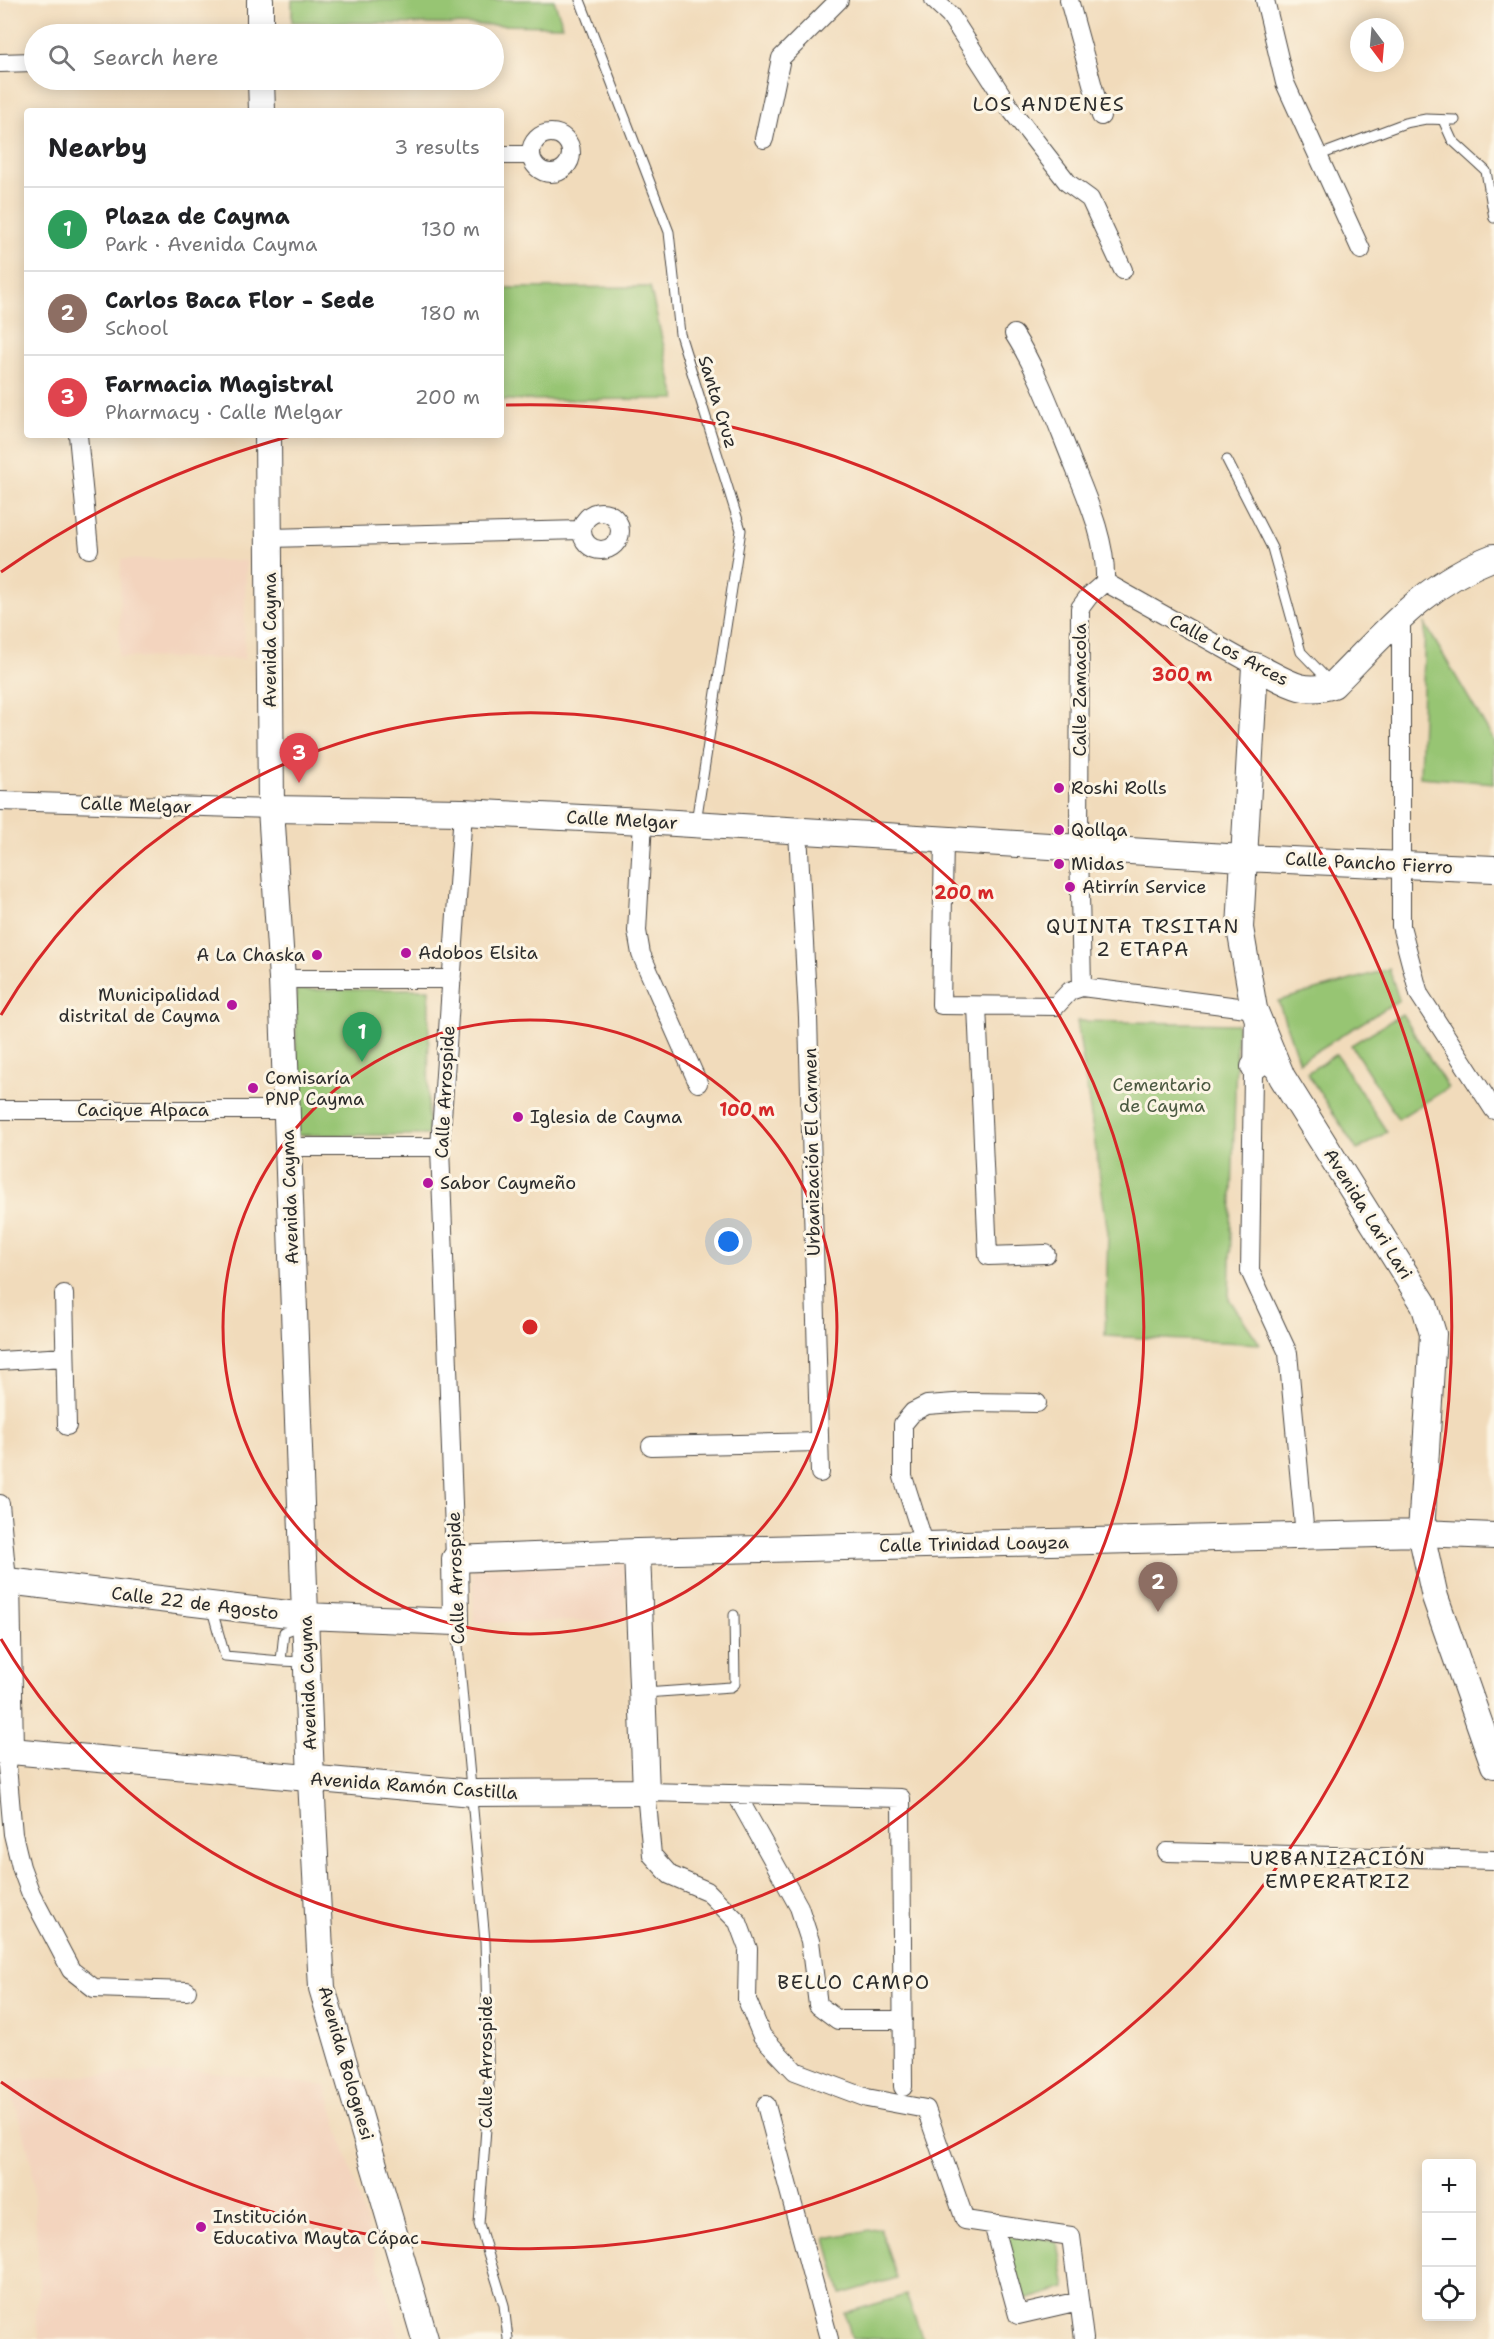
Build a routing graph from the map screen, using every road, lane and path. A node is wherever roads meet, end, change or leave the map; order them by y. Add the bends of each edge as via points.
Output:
1 (260, 0) edge
2 (580, 0) edge
3 (839, 0) edge
4 (934, 0) edge
5 (1069, 0) edge
6 (1265, 0) edge
7 (260, 24) edge
8 (24, 62) edge
9 (0, 63) edge
10 (261, 90) edge
11 (262, 108) edge
12 (1101, 116) dead end
13 (1443, 120) junction
14 (1455, 120) dead end
15 (764, 139) dead end
16 (504, 155) edge
17 (530, 155) dead end
18 (1317, 156) junction
19 (1494, 218) edge
20 (1361, 250) dead end
21 (1123, 270) dead end
22 (1014, 334) dead end
23 (78, 438) edge
24 (268, 438) edge
25 (1227, 460) dead end
26 (582, 530) dead end
27 (270, 538) junction
28 (89, 549) dead end
29 (1494, 558) edge
30 (1105, 582) junction
31 (1401, 617) junction
32 (1255, 666) junction
33 (1333, 685) junction
34 (0, 801) edge
35 (271, 809) junction
36 (464, 812) junction
37 (643, 821) junction
38 (696, 824) junction
39 (798, 832) junction
40 (944, 840) junction
41 (1079, 848) junction
42 (1243, 858) junction
43 (1402, 865) junction
44 (1494, 869) edge
45 (282, 979) junction
46 (452, 979) junction
47 (1082, 987) junction
48 (977, 1006) junction
49 (1254, 1009) junction
50 (1266, 1067) junction
51 (698, 1083) dead end
52 (0, 1110) edge
53 (287, 1110) junction
54 (1494, 1110) edge
55 (288, 1147) junction
56 (440, 1147) junction
57 (1046, 1254) dead end
58 (63, 1294) dead end
59 (65, 1358) junction
60 (0, 1361) edge
61 (1037, 1403) dead end
62 (67, 1426) dead end
63 (819, 1442) junction
64 (651, 1446) dead end
65 (820, 1473) dead end
66 (0, 1504) edge
67 (1421, 1533) junction
68 (1305, 1536) junction
69 (1494, 1536) edge
70 (925, 1545) junction
71 (637, 1552) junction
72 (455, 1559) junction
73 (3, 1581) edge
74 (214, 1613) junction
75 (734, 1615) dead end
76 (290, 1622) junction
77 (456, 1622) junction
78 (281, 1661) junction
79 (307, 1663) junction
80 (642, 1694) junction
81 (5, 1750) edge
82 (1494, 1765) edge
83 (311, 1780) junction
84 (646, 1792) junction
85 (473, 1793) junction
86 (736, 1794) junction
87 (1167, 1852) dead end
88 (1494, 1860) edge
89 (187, 1991) dead end
90 (903, 2020) junction
91 (903, 2087) dead end
92 (766, 2105) dead end
93 (993, 2224) junction
94 (1079, 2301) junction
95 (425, 2339) edge
96 (508, 2339) edge
97 (829, 2339) edge
98 (1084, 2339) edge

1 - 7 street
2 - 38 lane, Santa Cruz via 669,232 680,333 741,530
3 - 15 street via 781,58
4 - 21 street via 950,15 1012,111 1068,183 1090,199
5 - 12 street
6 - 18 street via 1285,82
8 - 9 street
10 - 11 street
13 - 14 lane
13 - 18 lane via 1406,123
13 - 19 lane via 1452,140 1486,171
16 - 17 street
18 - 20 street
22 - 30 street via 1028,355 1079,479 1101,541
23 - 28 street
24 - 27 street, Avenida Cayma
25 - 33 lane via 1272,548 1300,652
26 - 27 street
27 - 35 street, Avenida Cayma
29 - 31 street via 1459,572
30 - 32 street, Calle Los Arces
30 - 41 street, Calle Zamacola via 1080,608
31 - 33 street
31 - 43 street
32 - 33 street, Calle Los Arces via 1306,690
32 - 42 street, Avenida Lari Lari
34 - 35 street, Calle Melgar
35 - 36 street, Calle Melgar
35 - 45 street, Avenida Cayma
36 - 37 street, Calle Melgar
36 - 46 street, Calle Arrospide
37 - 38 street, Calle Melgar
37 - 51 street via 637,931 641,954
38 - 39 street, Calle Melgar
39 - 40 street, Calle Melgar
39 - 63 street, Urbanización El Carmen via 808,1017
40 - 41 street, Calle Melgar
40 - 48 street via 941,1005
41 - 42 street, Calle Melgar
41 - 47 street, Calle Zamacola
42 - 43 street, Calle Pancho Fierro
42 - 49 street, Avenida Lari Lari via 1240,928
43 - 44 street, Calle Pancho Fierro
43 - 54 street via 1401,926 1419,994
45 - 46 street
45 - 53 street, Avenida Cayma
46 - 56 street, Calle Arrospide
47 - 48 street via 1070,991 1056,1006
47 - 49 street
48 - 57 street via 988,1256
49 - 50 street, Avenida Lari Lari
50 - 67 street, Avenida Lari Lari via 1424,1304 1433,1334
50 - 68 street via 1250,1271 1288,1353
52 - 53 street, Cacique Alpaca
53 - 55 street, Avenida Cayma
55 - 56 street
55 - 76 street, Avenida Cayma
56 - 72 street, Calle Arrospide
58 - 59 street
59 - 60 street
59 - 62 street
61 - 70 street via 927,1405 913,1412 903,1424 903,1477
63 - 64 street
63 - 65 street, Urbanización El Carmen
66 - 73 street
67 - 68 street, Calle Trinidad Loayza
67 - 69 street, Calle Trinidad Loayza
67 - 82 street, Avenida Lari Lari via 1435,1597
68 - 70 street, Calle Trinidad Loayza
70 - 71 street, Calle Trinidad Loayza
71 - 72 street, Calle Trinidad Loayza
71 - 80 street
72 - 77 street, Calle Arrospide
73 - 74 street, Calle 22 de Agosto
73 - 81 street
74 - 76 street, Calle 22 de Agosto
74 - 78 lane via 225,1656
75 - 80 lane via 735,1684
76 - 77 street, Calle 22 de Agosto
76 - 78 lane
76 - 79 street, Avenida Cayma
77 - 85 lane, Calle Arrospide
78 - 79 lane
79 - 83 street, Avenida Cayma
80 - 84 street
81 - 83 street, Avenida Ramón Castilla
81 - 89 street via 13,1834 21,1867 71,1970 94,1988
83 - 85 street, Avenida Ramón Castilla
83 - 95 street, Avenida Bolognesi via 322,1988
84 - 85 street, Avenida Ramón Castilla
84 - 86 street, Avenida Ramón Castilla
84 - 93 street via 652,1856 670,1875 707,1891 738,1922 748,1949 747,2000 762,2036 795,2071 867,2098 927,2109 965,2220
85 - 96 lane, Calle Arrospide via 485,1941 489,2087 479,2224 504,2305
86 - 90 street via 799,1907 810,1941 818,2005 838,2020
86 - 90 street, Avenida Ramón Castilla via 901,1798
87 - 88 street
90 - 91 street
92 - 97 street
93 - 94 street via 1071,2236
93 - 94 street via 1018,2315
94 - 98 street

